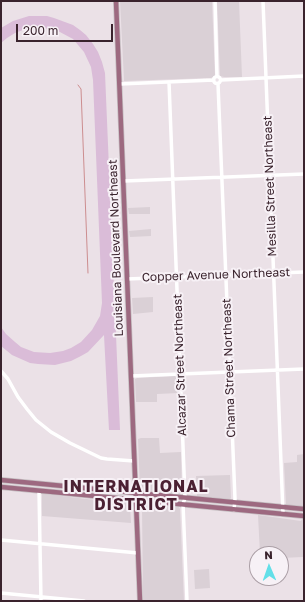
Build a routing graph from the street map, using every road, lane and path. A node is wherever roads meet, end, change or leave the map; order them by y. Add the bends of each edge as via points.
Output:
1 (116, 1) edge
2 (215, 1) edge
3 (264, 1) edge
4 (217, 76) junction
5 (304, 76) edge
6 (266, 78) junction
7 (214, 80) junction
8 (221, 80) junction
9 (169, 82) junction
10 (120, 84) junction
11 (218, 84) junction
12 (304, 174) edge
13 (270, 175) junction
14 (221, 177) junction
15 (173, 179) junction
16 (124, 181) junction
17 (304, 272) edge
18 (274, 273) junction
19 (226, 274) junction
20 (176, 276) junction
21 (128, 279) junction
22 (304, 369) edge
23 (277, 370) junction
24 (1, 371) edge
25 (230, 372) junction
26 (180, 374) junction
27 (131, 376) junction
28 (134, 461) junction
29 (1, 480) edge
30 (1, 487) edge
31 (39, 491) junction
32 (136, 493) junction
33 (186, 498) junction
34 (136, 500) junction
35 (235, 502) junction
36 (183, 504) junction
37 (282, 507) junction
38 (304, 509) edge
39 (234, 510) junction
40 (283, 514) junction
41 (304, 516) edge
42 (1, 540) edge
43 (40, 544) junction
44 (138, 553) junction
45 (1, 593) edge
46 (41, 599) edge
47 (84, 601) edge
48 (140, 601) edge
49 (187, 601) edge

1 - 10 main road, Louisiana Boulevard Northeast
2 - 4 street
3 - 6 street, Mesilla Street Northeast
4 - 7 street
4 - 8 street
5 - 6 street
6 - 8 street
6 - 13 street, Mesilla Street Northeast
7 - 9 street
7 - 11 street
8 - 11 street
9 - 10 street
9 - 15 street, Alcazar Street Northeast
10 - 16 main road, Louisiana Boulevard Northeast
11 - 14 street, Chama Street Northeast
12 - 13 street
13 - 14 street
13 - 18 street, Mesilla Street Northeast
14 - 15 street
14 - 19 street, Chama Street Northeast
15 - 16 street
15 - 20 street, Alcazar Street Northeast
16 - 21 main road, Louisiana Boulevard Northeast
17 - 18 street, Copper Avenue Northeast
18 - 19 street, Copper Avenue Northeast
18 - 23 street, Mesilla Street Northeast
19 - 20 street, Copper Avenue Northeast
19 - 25 street, Chama Street Northeast
20 - 21 street, Copper Avenue Northeast
20 - 26 street, Alcazar Street Northeast
21 - 27 main road, Louisiana Boulevard Northeast
22 - 23 street
23 - 25 street
23 - 37 street, Mesilla Street Northeast
24 - 28 street via 36,420 51,432 101,458
25 - 26 street
25 - 35 street, Chama Street Northeast
26 - 27 street
26 - 33 street, Alcazar Street Northeast
27 - 28 main road, Louisiana Boulevard Northeast
28 - 32 main road, Louisiana Boulevard Northeast
29 - 32 main road
30 - 31 main road
31 - 34 main road
31 - 43 street
32 - 33 main road
32 - 34 main road, Louisiana Boulevard Northeast
33 - 35 main road
33 - 36 street, Alcazar Street Northeast
34 - 36 main road
34 - 44 main road, Louisiana Boulevard Northeast
35 - 37 main road
35 - 39 street, Chama Street Northeast
36 - 39 main road
36 - 49 street
37 - 38 main road
37 - 40 street, Mesilla Street Northeast
39 - 40 main road
40 - 41 main road
42 - 43 street
43 - 44 street
43 - 46 street
44 - 48 main road, Louisiana Boulevard Northeast
45 - 46 street
46 - 47 street

